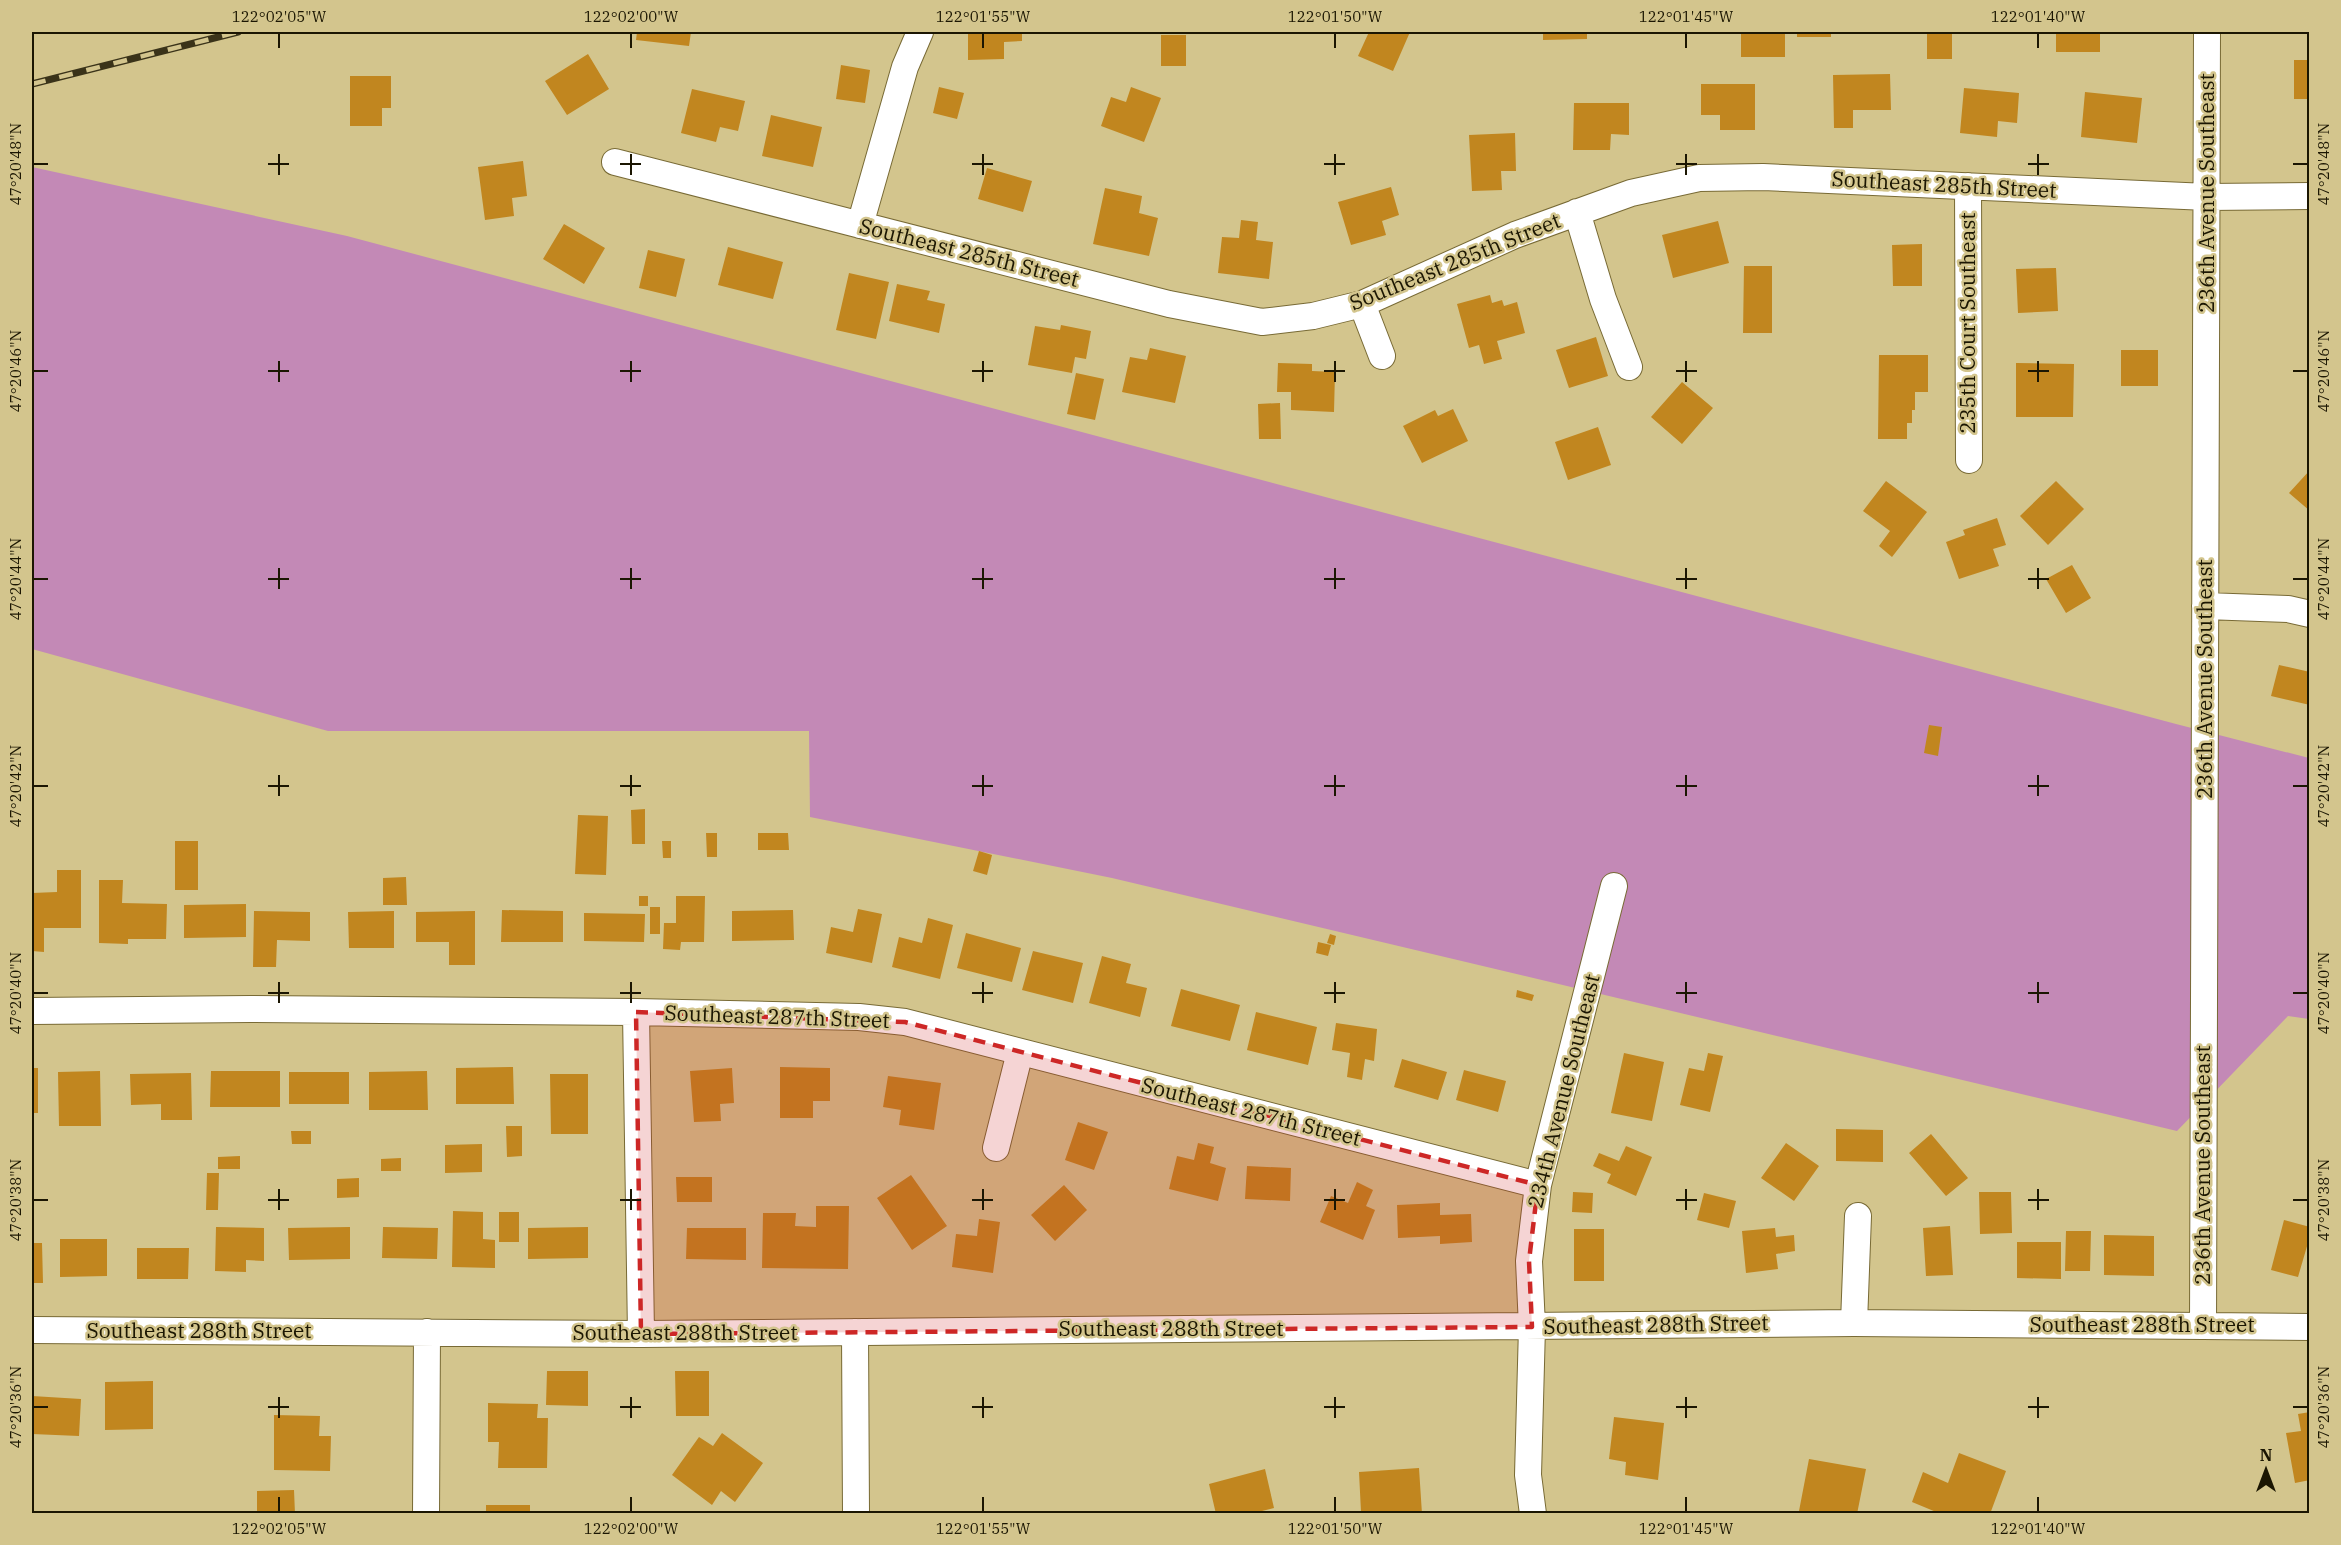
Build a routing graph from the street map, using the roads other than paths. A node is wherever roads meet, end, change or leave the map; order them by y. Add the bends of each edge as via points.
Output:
1 (920, 32) edge
2 (2207, 32) edge
3 (615, 162) dead end
4 (1968, 186) junction
5 (2310, 196) edge
6 (2207, 197) junction
7 (1577, 212) junction
8 (860, 225) junction
9 (1362, 304) junction
10 (1382, 356) dead end
11 (1629, 367) dead end
12 (1969, 459) dead end
13 (2205, 606) junction
14 (2310, 614) edge
15 (1614, 886) dead end
16 (32, 1011) edge
17 (636, 1012) junction
18 (1020, 1052) junction
19 (996, 1148) dead end
20 (1538, 1185) junction
21 (1858, 1216) dead end
22 (1854, 1323) junction
23 (2203, 1326) junction
24 (1532, 1327) junction
25 (2310, 1327) edge
26 (32, 1330) edge
27 (428, 1332) junction
28 (855, 1332) junction
29 (641, 1334) junction
30 (426, 1514) edge
31 (856, 1514) edge
32 (1533, 1514) edge

1 - 8 street via 905,67
2 - 6 street, 236th Avenue Southeast
3 - 8 street, Southeast 285th Street
4 - 6 street, Southeast 285th Street
4 - 7 street, Southeast 285th Street via 1699,178 1631,193
4 - 12 street, 235th Court Southeast
5 - 6 street, Southeast 285th Street
6 - 13 street, 236th Avenue Southeast
7 - 9 street, Southeast 285th Street via 1515,235
7 - 11 street via 1603,299
8 - 9 street, Southeast 285th Street via 1169,304 1262,322 1313,316
9 - 10 street
13 - 14 street via 2288,609
13 - 23 street, 236th Avenue Southeast
15 - 20 street, 234th Avenue Southeast
16 - 17 street, Southeast 287th Street
17 - 18 street, Southeast 287th Street via 859,1017 905,1022
17 - 29 street
18 - 19 street
18 - 20 street, Southeast 287th Street
20 - 24 street, 234th Avenue Southeast via 1529,1261
21 - 22 street
22 - 23 street, Southeast 288th Street
22 - 24 street, Southeast 288th Street
23 - 25 street, Southeast 288th Street
24 - 28 street, Southeast 288th Street
24 - 32 street, 234th Avenue Southeast via 1528,1475
26 - 27 street, Southeast 288th Street
27 - 29 street, Southeast 288th Street
27 - 30 street
28 - 29 street, Southeast 288th Street
28 - 31 street

